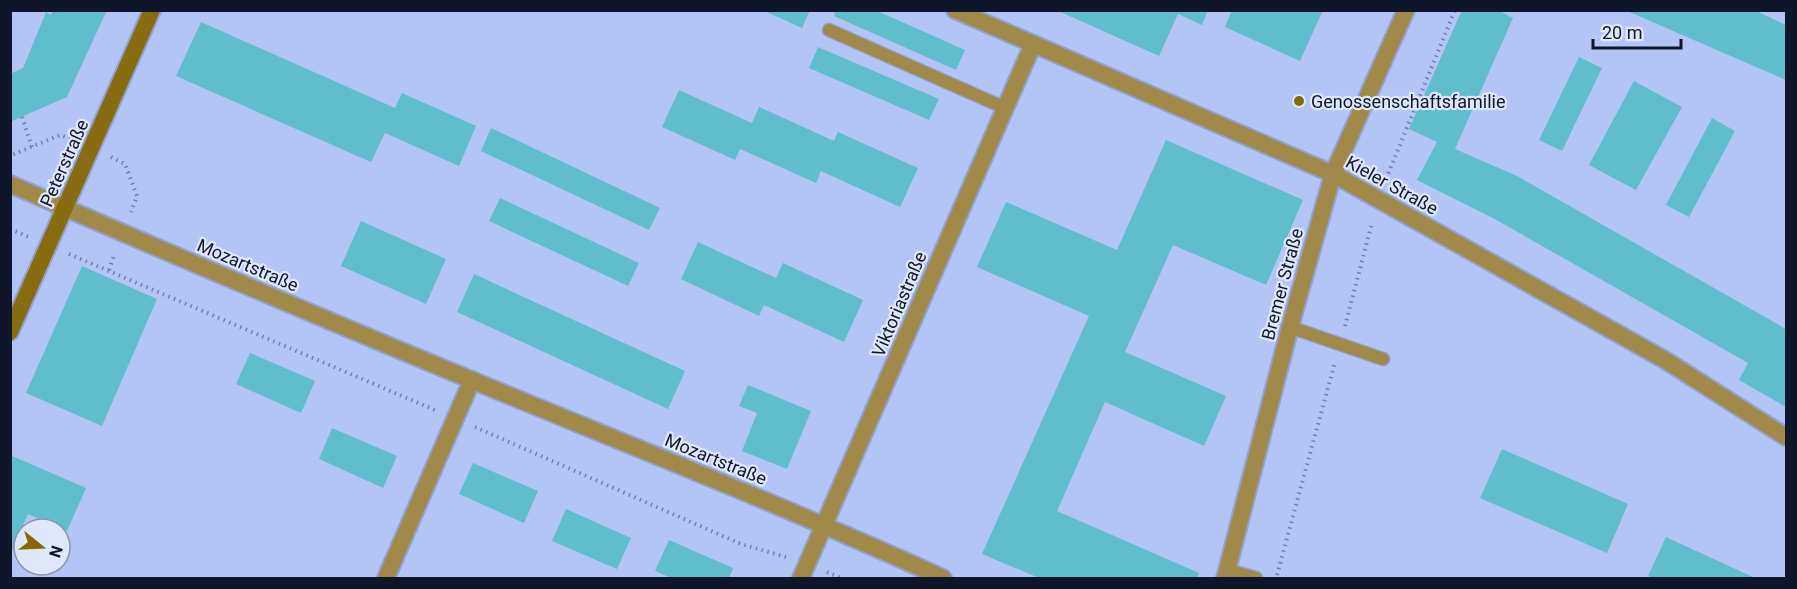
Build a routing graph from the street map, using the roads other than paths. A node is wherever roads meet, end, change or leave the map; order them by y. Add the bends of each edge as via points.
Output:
1 (152, 10) edge
2 (956, 10) edge
3 (1406, 10) edge
4 (829, 30) dead end
5 (1033, 44) junction
6 (1005, 108) junction
7 (1333, 174) junction
8 (10, 184) edge
9 (66, 208) junction
10 (1290, 327) junction
11 (10, 332) edge
12 (1383, 359) dead end
13 (472, 380) junction
14 (1786, 438) edge
15 (825, 525) junction
16 (804, 571) edge
17 (1226, 574) edge
18 (386, 579) edge
19 (943, 579) edge
20 (1256, 579) edge

1 - 9 main road, Peterstraße
2 - 5 street, Kieler Straße
3 - 7 street, Bremer Straße
4 - 6 lane
5 - 6 street, Viktoriastraße
5 - 7 street, Kieler Straße
6 - 15 street, Viktoriastraße
7 - 10 street, Bremer Straße
7 - 14 street, Kieler Straße via 1665,360
8 - 9 street, Mozartstraße
9 - 11 main road, Peterstraße
9 - 13 street, Mozartstraße
10 - 12 lane
10 - 17 street, Bremer Straße
13 - 15 street, Mozartstraße
13 - 18 street
15 - 16 street, Viktoriastraße
15 - 19 street, Mozartstraße
17 - 20 lane

